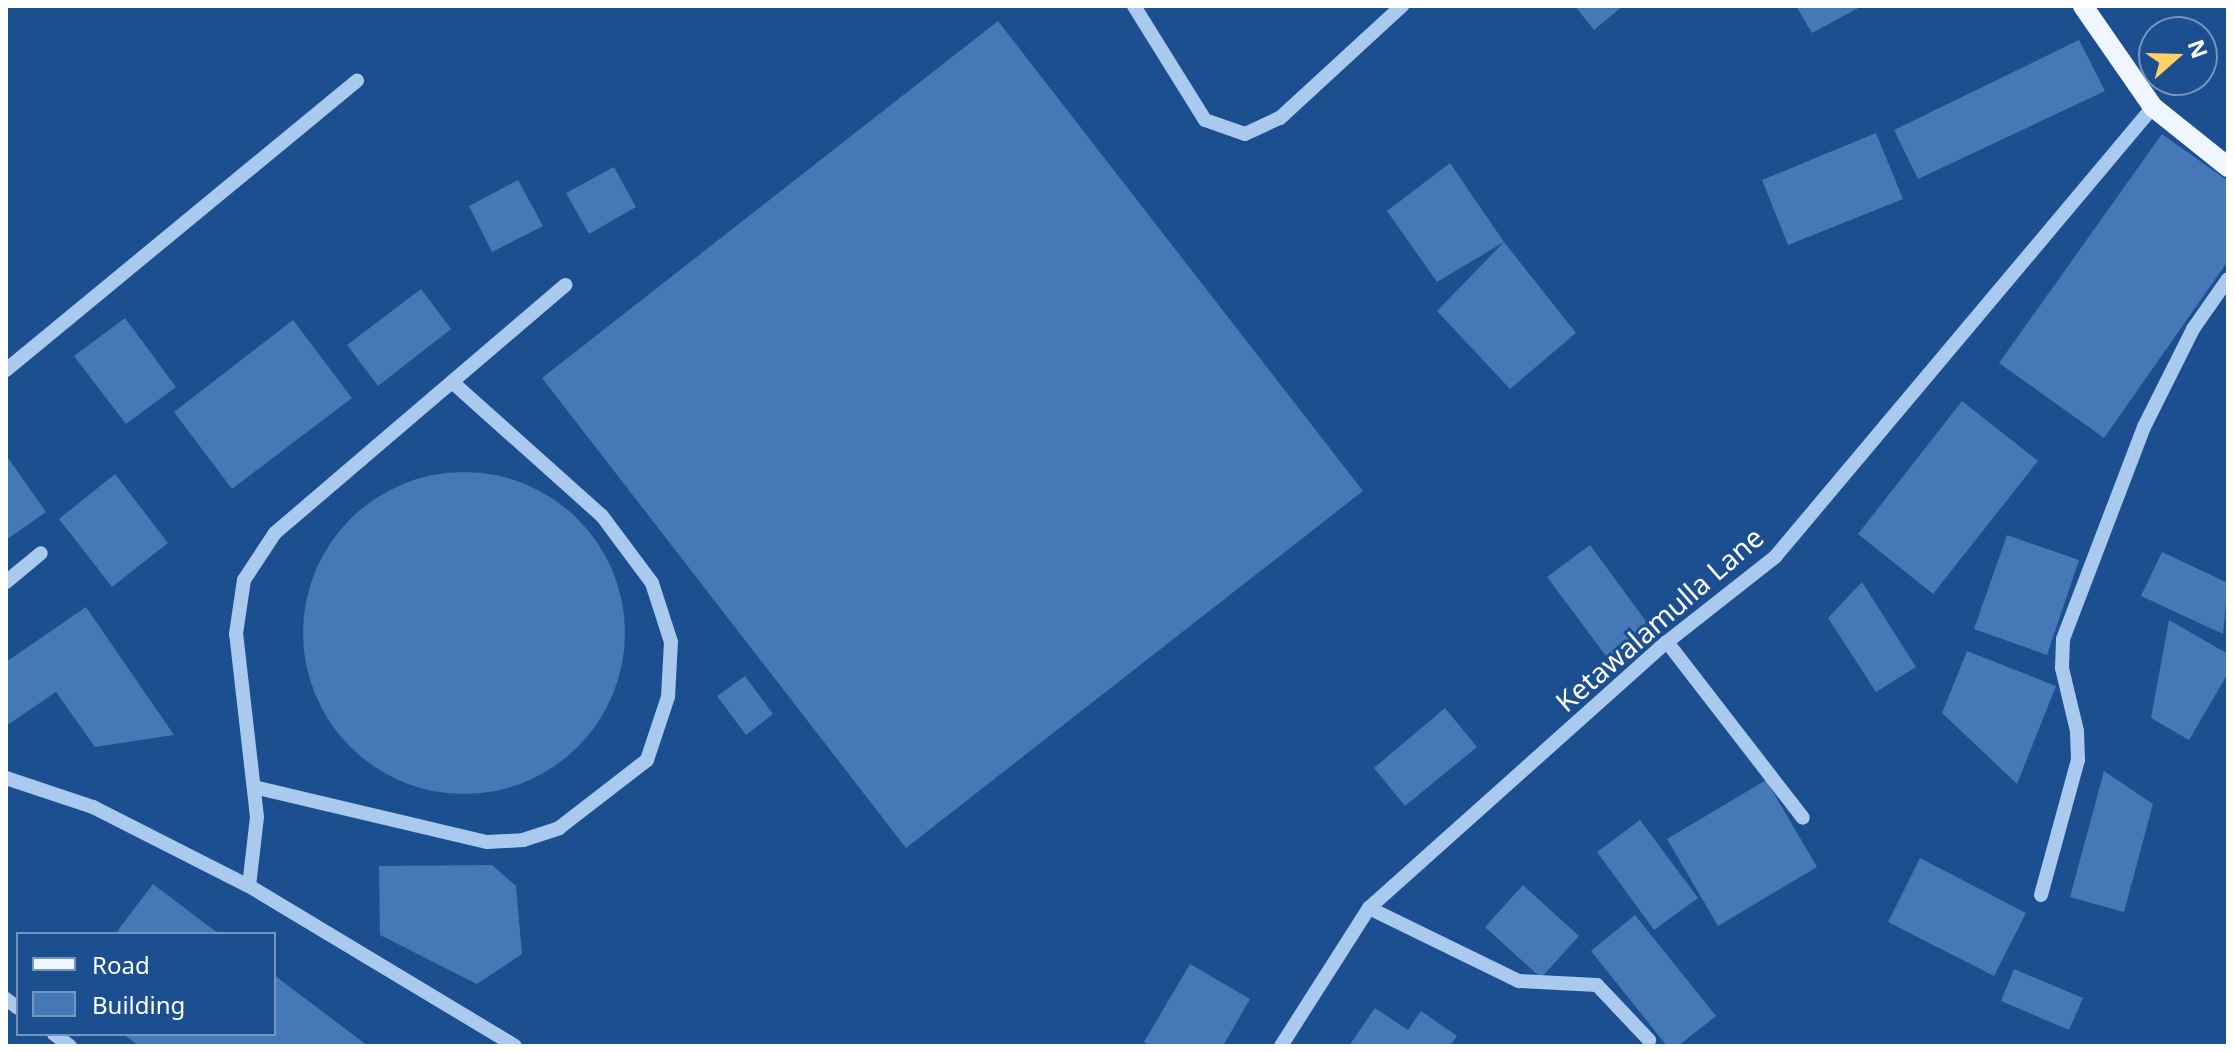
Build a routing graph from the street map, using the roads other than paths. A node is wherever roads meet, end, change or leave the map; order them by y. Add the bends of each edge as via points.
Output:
1 (1134, 6) edge
2 (1402, 6) edge
3 (2083, 6) edge
4 (357, 81) dead end
5 (2153, 107) junction
6 (2228, 167) edge
7 (2228, 279) edge
8 (565, 285) dead end
9 (6, 370) edge
10 (452, 382) junction
11 (41, 553) dead end
12 (6, 582) edge
13 (1667, 642) junction
14 (6, 778) edge
15 (254, 787) junction
16 (1803, 818) dead end
17 (249, 886) junction
18 (2041, 895) dead end
19 (1369, 908) junction
20 (1649, 1040) dead end
21 (1285, 1044) edge
22 (515, 1046) edge

1 - 2 street via 1205,120 1245,134 1280,118
3 - 5 main road
4 - 9 street
5 - 6 main road
5 - 13 street, Ketawalamulla Lane via 1775,557
7 - 18 street via 2193,329 2144,427 2063,639 2062,668 2078,760
8 - 10 street
10 - 15 street via 275,533 244,580 236,634
10 - 15 street via 602,516 652,583 671,642 668,697 647,760 559,828 523,840 487,842
11 - 12 street
13 - 16 street
13 - 19 street, Ketawalamulla Lane
14 - 17 street via 93,807
15 - 17 street via 257,817
17 - 22 street
19 - 20 street via 1519,981 1562,986 1582,980 1597,985
19 - 21 street, Ketawalamulla Lane

